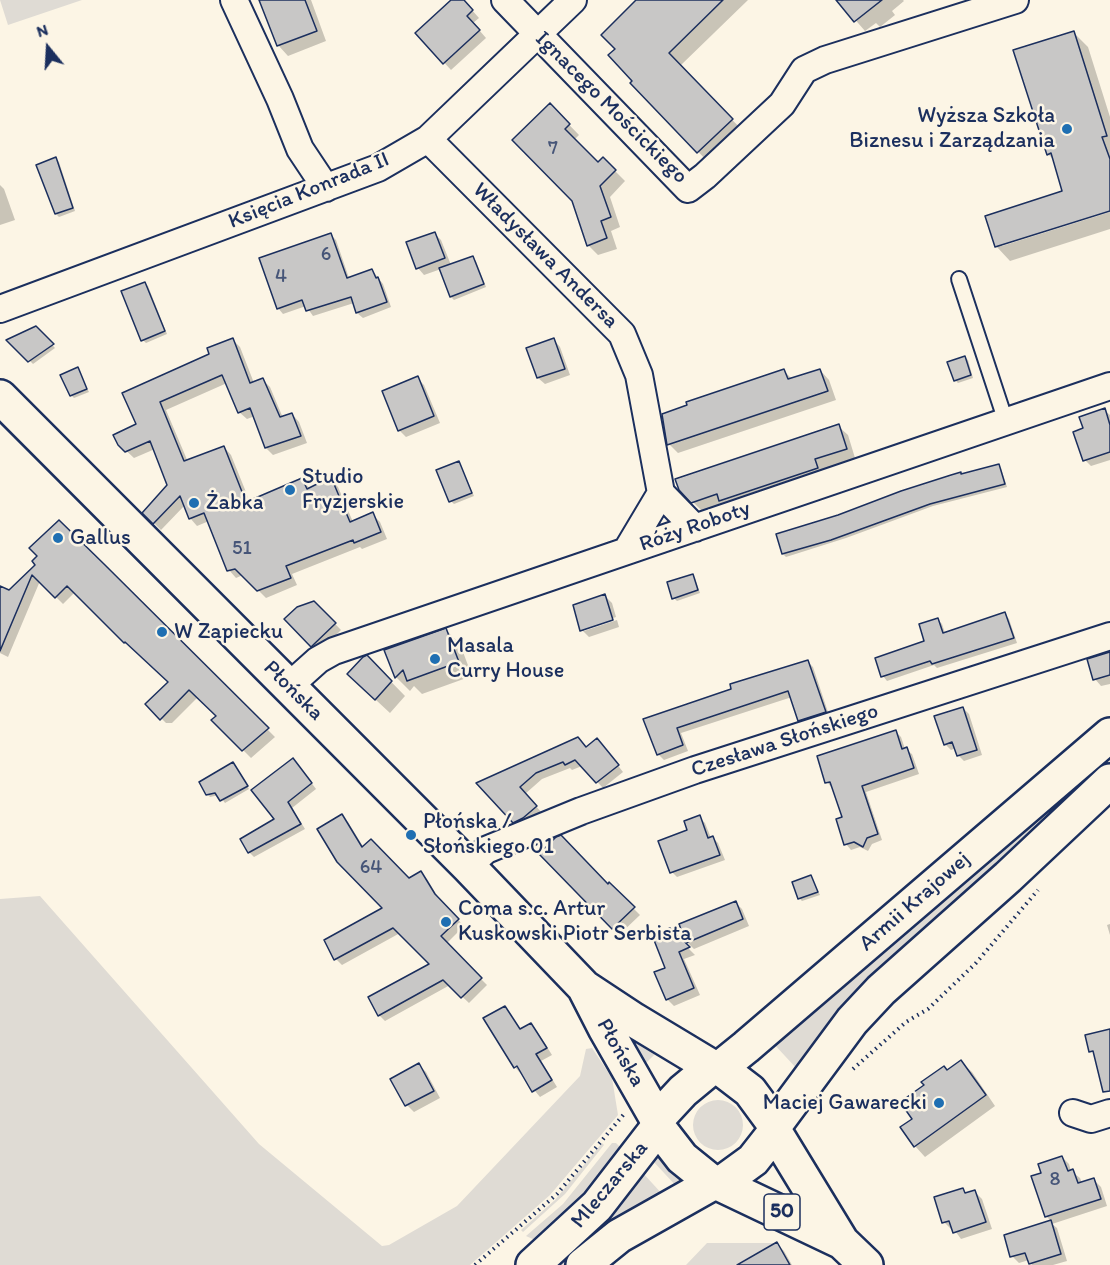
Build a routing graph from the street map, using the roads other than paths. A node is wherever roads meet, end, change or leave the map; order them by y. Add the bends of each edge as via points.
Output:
1 (234, 0) edge
2 (505, 0) edge
3 (573, 0) edge
4 (1015, 0) edge
5 (537, 34) junction
6 (428, 139) junction
7 (326, 188) junction
8 (959, 279) dead end
9 (0, 309) edge
10 (1110, 386) edge
11 (0, 397) edge
12 (1006, 422) junction
13 (661, 493) junction
14 (694, 528) junction
15 (627, 550) junction
16 (1110, 636) edge
17 (289, 686) junction
18 (1110, 735) edge
19 (1110, 781) edge
20 (468, 866) junction
21 (584, 987) junction
22 (716, 1067) junction
23 (653, 1113) junction
24 (1073, 1113) dead end
25 (1110, 1113) edge
26 (775, 1128) junction
27 (716, 1184) junction
28 (842, 1242) junction
29 (533, 1265) edge
30 (583, 1265) edge
31 (866, 1265) edge

1 - 7 street via 300,149
2 - 5 street, Ignacego Mościckiego
3 - 5 street, Księcia Konrada II
4 - 5 street, Ignacego Mościckiego via 804,70 782,104 688,189
5 - 6 street, Księcia Konrada II
6 - 7 street, Księcia Konrada II via 378,168
6 - 13 street, Władysława Andersa via 622,334 639,375
7 - 9 street, Księcia Konrada II
8 - 12 lane
10 - 12 street, Róży Roboty
11 - 17 main road, Płońska
12 - 14 street, Róży Roboty
13 - 14 street
13 - 15 street
14 - 15 street, Róży Roboty
15 - 17 street, Róży Roboty via 334,651
16 - 20 street, Czesława Słońskiego via 602,803 486,850
17 - 20 main road, Płońska
18 - 22 main road, Armii Krajowej
19 - 26 main road, Armii Krajowej via 881,990 852,1021
20 - 21 main road, Płońska
21 - 22 main road, Płońska
21 - 23 main road, Płońska
22 - 23 main road
22 - 26 main road via 750,1091
23 - 27 main road via 682,1158
23 - 29 main road, Mleczarska via 597,1206
24 - 25 street via 1091,1119
26 - 27 main road via 753,1160
26 - 28 main road, 50
27 - 28 main road, 50
27 - 30 main road, Mleczarska via 619,1236
28 - 31 main road, 50

